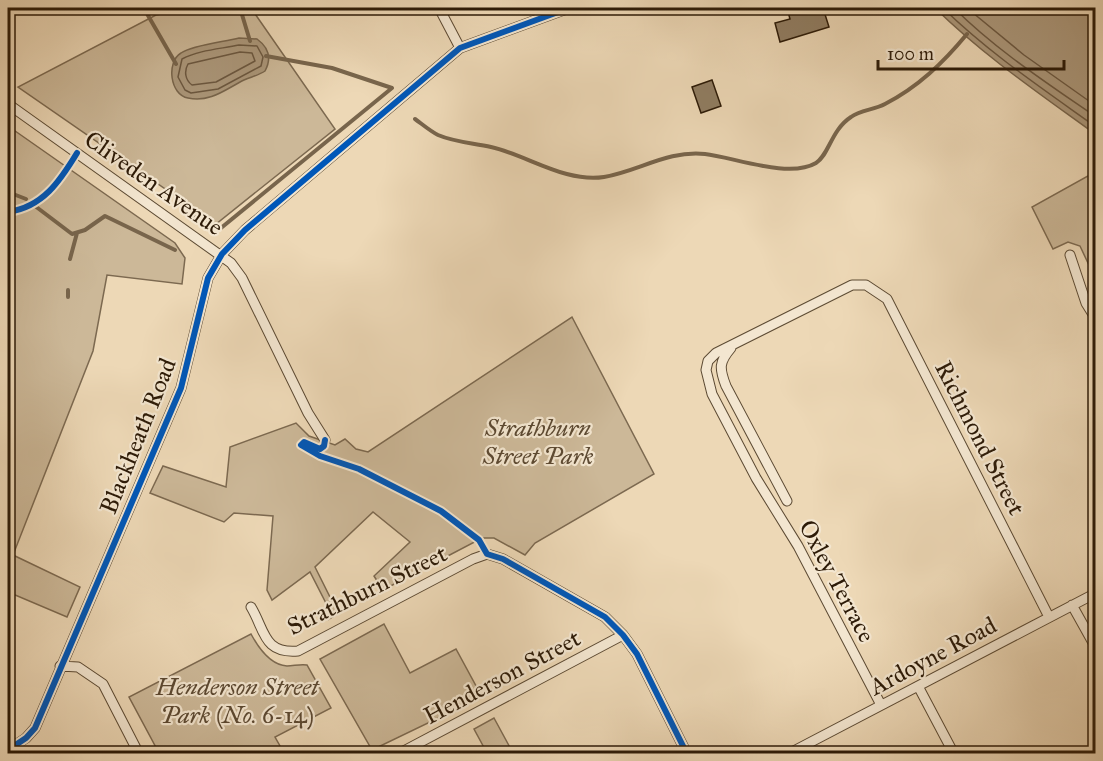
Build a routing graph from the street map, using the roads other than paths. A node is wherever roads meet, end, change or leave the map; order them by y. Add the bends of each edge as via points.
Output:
1 (439, 8) edge
2 (569, 8) edge
3 (460, 48) junction
4 (8, 104) edge
5 (222, 254) junction
6 (1070, 255) dead end
7 (866, 285) joint
8 (1095, 319) edge
9 (732, 346) junction
10 (325, 440) dead end
11 (769, 472) junction
12 (756, 478) junction
13 (787, 501) dead end
14 (1095, 593) edge
15 (1072, 605) junction
16 (251, 607) dead end
17 (1049, 617) junction
18 (623, 635) junction
19 (1095, 648) edge
20 (60, 666) junction
21 (918, 686) junction
22 (881, 705) junction
23 (8, 750) edge
24 (138, 753) edge
25 (398, 753) edge
26 (687, 753) edge
27 (788, 753) edge
28 (954, 753) edge

1 - 3 street
2 - 3 street, Blackheath Road
3 - 5 street, Blackheath Road via 245,230
4 - 5 street, Cliveden Avenue
5 - 10 street, Cliveden Avenue via 242,278
5 - 20 street, Blackheath Road via 200,303 181,388
6 - 8 street
7 - 9 street, Oxley Terrace via 852,285
7 - 17 street, Richmond Street via 887,299
9 - 11 street, Oxley Terrace via 720,361 720,371
9 - 12 street, Oxley Terrace via 708,361 708,385
11 - 12 street
11 - 13 street, Oxley Terrace
12 - 22 street, Oxley Terrace via 798,546
14 - 15 street, Ardoyne Road
15 - 17 street, Ardoyne Road
15 - 19 street
16 - 18 street, Strathburn Street via 271,644 279,650 298,651 487,554 503,559 605,617
17 - 21 street, Ardoyne Road
18 - 25 street, Henderson Street
18 - 26 street via 638,654
20 - 23 street, Blackheath Road via 35,728
20 - 24 street via 78,667 103,684
21 - 22 street, Ardoyne Road
21 - 28 street
22 - 27 street, Ardoyne Road

